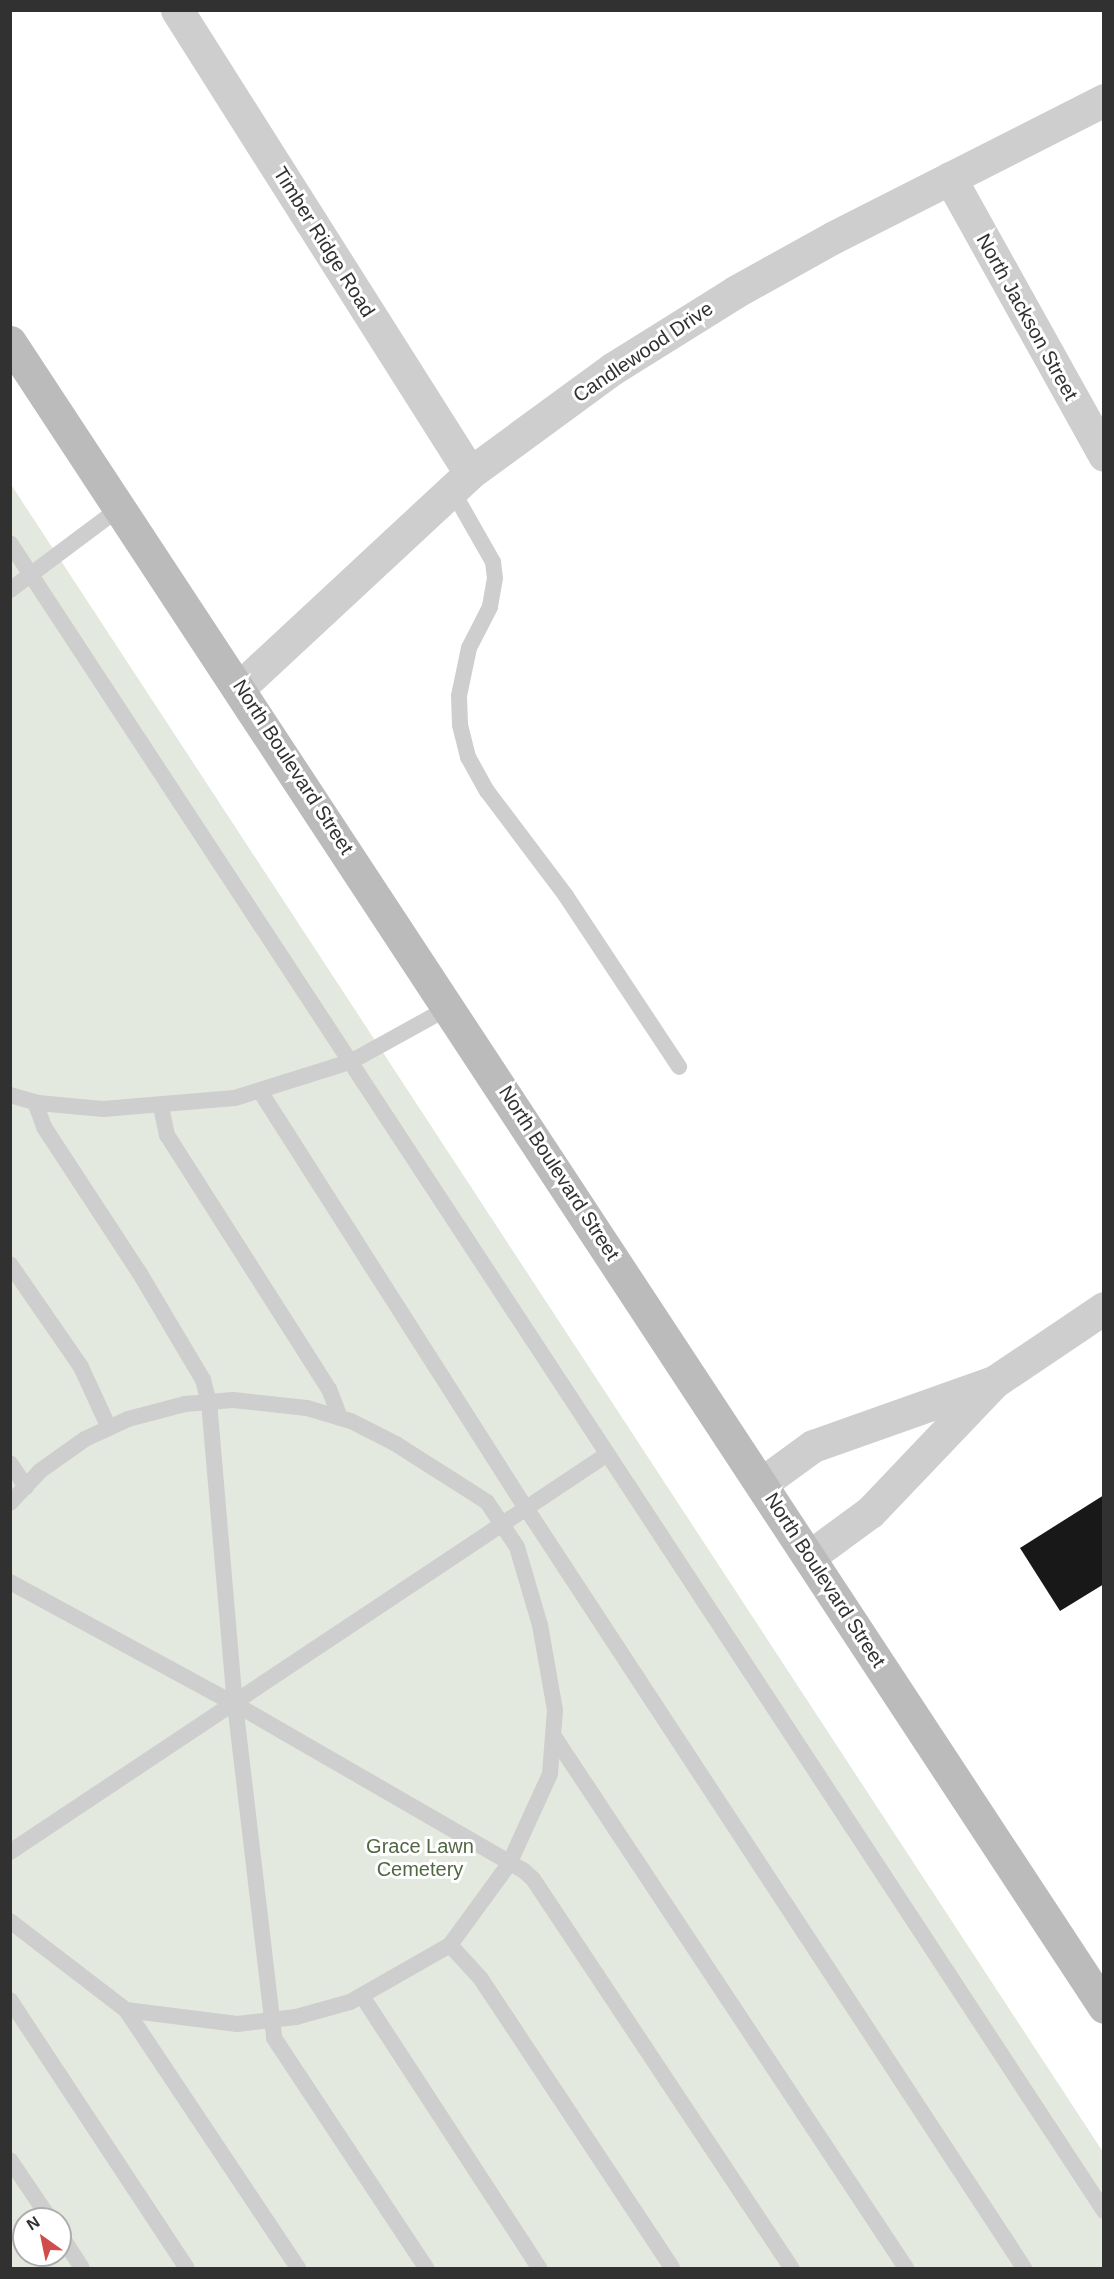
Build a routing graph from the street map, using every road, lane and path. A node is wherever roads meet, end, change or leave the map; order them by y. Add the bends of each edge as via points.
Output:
1 (177, 10) edge
2 (1104, 100) edge
3 (950, 178) junction
4 (10, 342) edge
5 (1104, 455) edge
6 (461, 482) junction
7 (121, 507) junction
8 (10, 543) edge
9 (31, 575) junction
10 (10, 590) edge
11 (240, 687) junction
12 (450, 1007) junction
13 (352, 1061) junction
14 (679, 1067) dead end
15 (260, 1091) junction
16 (10, 1095) edge
17 (34, 1102) junction
18 (161, 1107) junction
19 (10, 1264) edge
20 (1104, 1308) edge
21 (994, 1382) junction
22 (209, 1402) junction
23 (340, 1418) junction
24 (109, 1428) junction
25 (606, 1455) junction
26 (10, 1463) edge
27 (762, 1483) junction
28 (26, 1487) junction
29 (10, 1503) edge
30 (526, 1508) junction
31 (504, 1523) junction
32 (810, 1556) junction
33 (10, 1582) edge
34 (234, 1704) junction
35 (555, 1738) junction
36 (10, 1852) edge
37 (509, 1864) junction
38 (10, 1921) edge
39 (450, 1945) junction
40 (362, 1996) junction
41 (10, 2001) edge
42 (1104, 2007) edge
43 (126, 2010) junction
44 (270, 2020) junction
45 (10, 2160) edge
46 (42, 2207) edge
47 (1104, 2211) edge
48 (72, 2253) edge
49 (82, 2268) edge
50 (187, 2268) edge
51 (298, 2268) edge
52 (426, 2268) edge
53 (539, 2268) edge
54 (672, 2268) edge
55 (791, 2268) edge
56 (906, 2268) edge
57 (1024, 2268) edge

1 - 6 street, Timber Ridge Road
2 - 3 street, Candlewood Drive
3 - 5 street, North Jackson Street
3 - 6 street, Candlewood Drive via 735,292 612,369
4 - 7 main road, North Boulevard Street
6 - 11 street, Candlewood Drive
6 - 14 lane via 493,562 495,578 490,607 469,648 459,696 460,725 468,757 487,791 566,896
7 - 9 lane
7 - 11 main road, North Boulevard Street
8 - 9 lane
9 - 10 lane
9 - 13 lane
11 - 12 main road, North Boulevard Street
12 - 13 lane
12 - 27 main road, North Boulevard Street
13 - 15 lane
13 - 25 lane
15 - 18 lane
15 - 30 lane
16 - 17 lane
17 - 18 lane via 103,1109
17 - 22 lane via 44,1127 139,1272 203,1380
18 - 23 lane via 167,1135 329,1389
19 - 24 lane via 81,1368
20 - 21 street
21 - 27 street via 813,1446
21 - 32 street via 870,1512
22 - 23 lane via 233,1400 307,1408
22 - 24 lane via 128,1419
22 - 34 lane
23 - 31 lane via 396,1444 450,1478 487,1502
24 - 28 lane via 85,1438
25 - 30 lane
25 - 47 lane
26 - 28 lane
27 - 32 main road, North Boulevard Street
28 - 29 lane
30 - 31 lane
30 - 57 lane
31 - 34 lane
31 - 35 lane via 517,1547 540,1625 550,1671
32 - 42 main road, North Boulevard Street
33 - 34 lane
34 - 36 lane
34 - 37 lane
34 - 44 lane
35 - 37 lane via 550,1774
35 - 56 lane
37 - 39 lane
37 - 55 lane via 533,1880
38 - 43 lane
39 - 40 lane
39 - 54 lane via 481,1979
40 - 44 lane via 296,2017
40 - 53 lane
41 - 50 lane
43 - 44 lane via 237,2024
43 - 51 lane
44 - 52 lane via 274,2038
45 - 46 lane
48 - 49 lane

